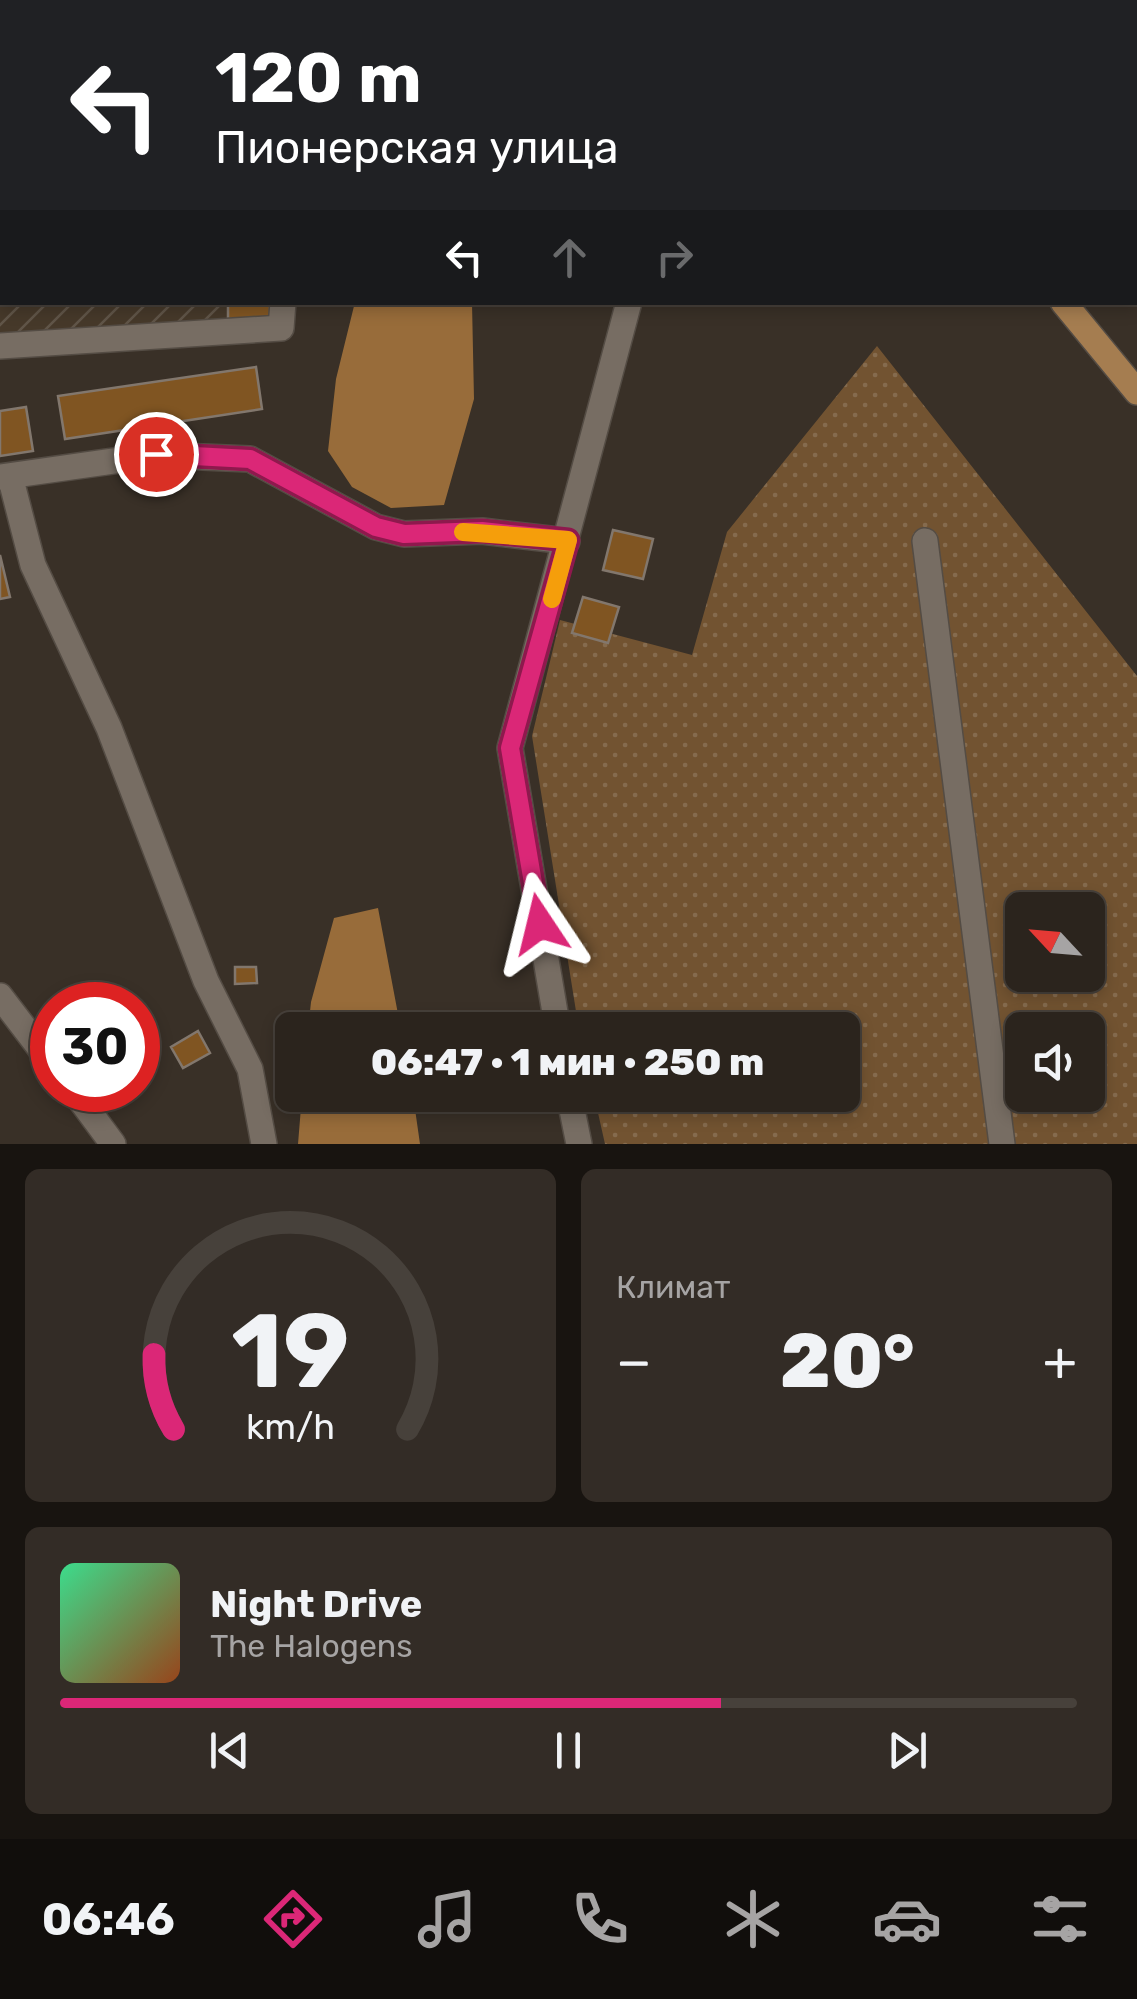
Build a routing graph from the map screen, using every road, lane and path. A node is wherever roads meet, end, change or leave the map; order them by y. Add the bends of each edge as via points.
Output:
1 (283, 305) edge
2 (628, 305) edge
3 (1065, 305) edge
4 (0, 346) edge
5 (1137, 392) edge
6 (5, 477) edge
7 (568, 540) junction
8 (925, 540) dead end
9 (0, 996) edge
10 (555, 1012) edge
11 (30, 1035) edge
12 (572, 1112) edge
13 (96, 1133) edge
14 (113, 1144) edge
15 (264, 1144) edge
16 (578, 1144) edge
17 (1002, 1144) edge

1 - 4 street via 281,328
2 - 7 street
3 - 5 main road
6 - 7 street via 156,454 250,459 376,527 404,534 482,531
6 - 15 street via 33,565 109,728 206,982 250,1069
7 - 10 street via 510,748
8 - 17 street
9 - 11 street
12 - 16 street
13 - 14 street

